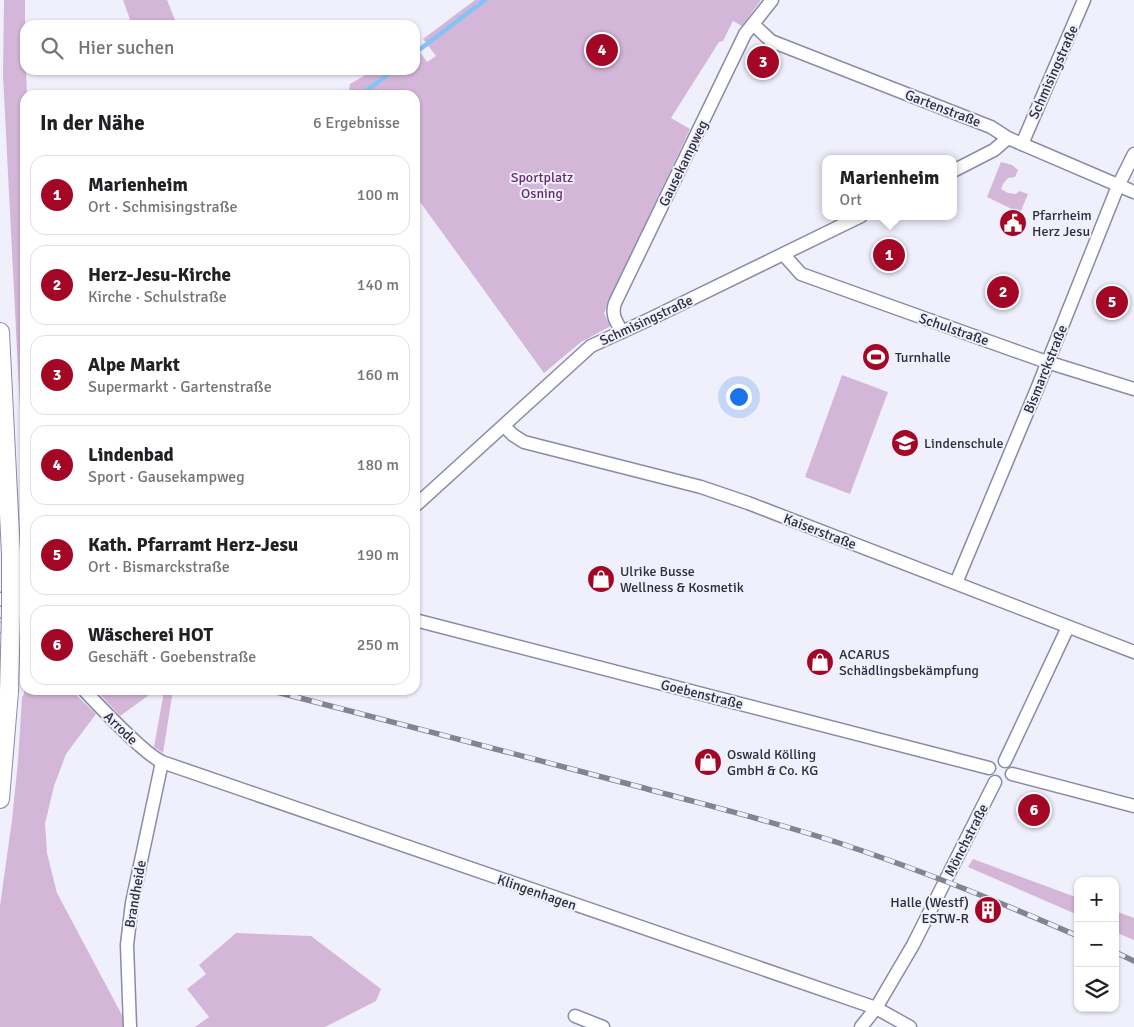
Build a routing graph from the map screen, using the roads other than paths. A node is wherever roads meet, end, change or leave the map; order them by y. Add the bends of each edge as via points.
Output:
1 (772, 0) edge
2 (1084, 0) edge
3 (753, 24) junction
4 (1008, 138) junction
5 (1022, 144) junction
6 (1134, 154) edge
7 (957, 169) edge
8 (1118, 186) junction
9 (1134, 192) edge
10 (854, 220) edge
11 (784, 255) junction
12 (0, 332) edge
13 (622, 332) junction
14 (1047, 362) junction
15 (1134, 388) edge
16 (504, 426) junction
17 (420, 502) edge
18 (956, 583) junction
19 (0, 600) edge
20 (20, 605) edge
21 (420, 621) edge
22 (1068, 627) junction
23 (0, 640) edge
24 (20, 641) edge
25 (1134, 652) edge
26 (89, 695) edge
27 (1006, 761) junction
28 (162, 762) junction
29 (989, 768) junction
30 (1012, 774) junction
31 (995, 782) junction
32 (0, 799) edge
33 (1134, 806) edge
34 (876, 1008) junction
35 (575, 1016) dead end
36 (130, 1027) edge
37 (603, 1027) edge
38 (861, 1027) edge
39 (910, 1027) edge

1 - 3 street, Gausekampweg
2 - 5 street, Schmisingstraße
3 - 4 street, Gartenstraße via 771,41 990,127
3 - 13 street, Gausekampweg via 745,34 615,303 614,317
4 - 5 street, Gartenstraße
4 - 7 street via 994,150
5 - 8 street, Gartenstraße
6 - 8 street, Bismarckstraße
8 - 9 street, Gartenstraße
8 - 14 street, Bismarckstraße
10 - 11 street, Schmisingstraße
11 - 13 street, Schmisingstraße
11 - 14 street, Schulstraße via 801,274
12 - 32 main road, bridge via 11,554 9,692
13 - 16 street, Schmisingstraße via 591,346
14 - 15 street, Schulstraße
14 - 18 street, Bismarckstraße
16 - 17 street, Schmisingstraße
16 - 18 street, Kaiserstraße via 524,442 701,486
18 - 22 street, Kaiserstraße
19 - 20 street
21 - 29 street, Goebenstraße
22 - 25 street, Kaiserstraße
22 - 27 street
23 - 24 street
26 - 28 street, Arrode via 128,736
27 - 29 street via 996,760
27 - 30 street
28 - 34 street, Klingenhagen
28 - 36 street, Brandheide via 132,904 127,945
29 - 31 street
30 - 31 street via 1005,782
30 - 33 street
31 - 34 street, Mönchstraße via 913,945
34 - 38 street, Mönchstraße
34 - 39 street, Klingenhagen
35 - 37 street

